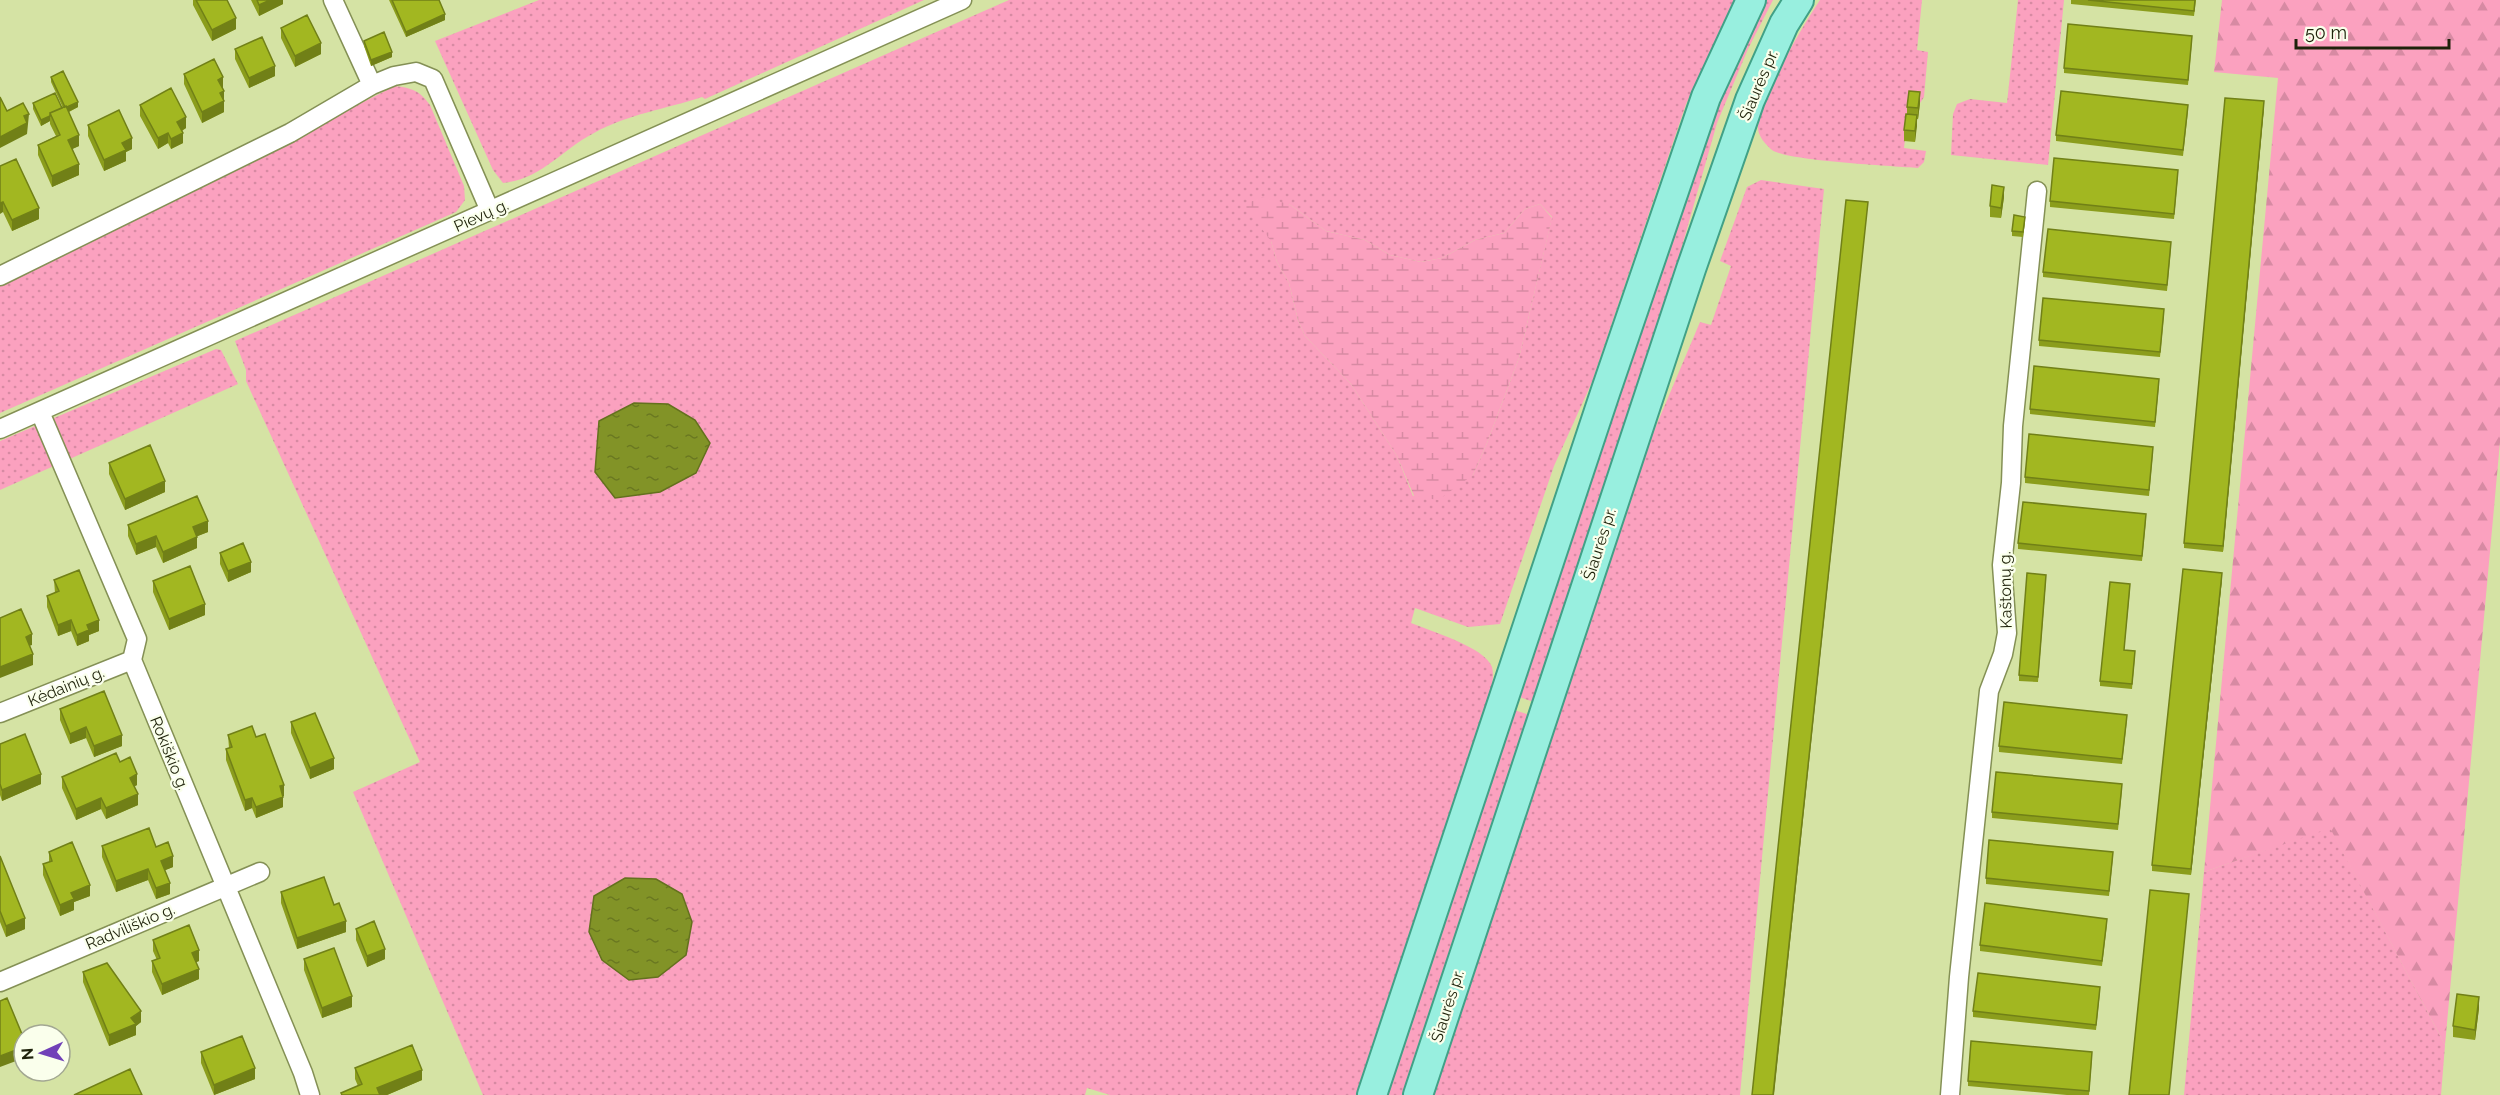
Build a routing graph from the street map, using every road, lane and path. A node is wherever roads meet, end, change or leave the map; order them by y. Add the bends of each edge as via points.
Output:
1 (333, 0) edge
2 (962, 0) edge
3 (1750, 0) edge
4 (1799, 0) edge
5 (372, 85) junction
6 (2037, 191) dead end
7 (490, 211) junction
8 (0, 276) edge
9 (40, 412) junction
10 (0, 429) edge
11 (132, 660) junction
12 (0, 713) edge
13 (260, 872) dead end
14 (225, 886) junction
15 (0, 982) edge
16 (310, 1095) edge
17 (1372, 1095) edge
18 (1418, 1095) edge
19 (1950, 1095) edge

1 - 5 street
2 - 7 street, Pievų g.
3 - 17 main road via 1706,97
4 - 18 main road, Šiaurės pr. via 1750,100 1690,269
5 - 7 street via 416,72 433,79
5 - 8 street via 290,133
6 - 19 street, Kaštonų g. via 2002,565 2007,633 1989,691
7 - 9 street, Pievų g.
9 - 10 street, Pievų g.
9 - 11 street, Rokiškio g. via 137,639
11 - 12 street, Kėdainių g.
11 - 14 street, Rokiškio g.
13 - 14 street, Radviliškio g.
14 - 15 street, Radviliškio g.
14 - 16 street, Rokiškio g.

